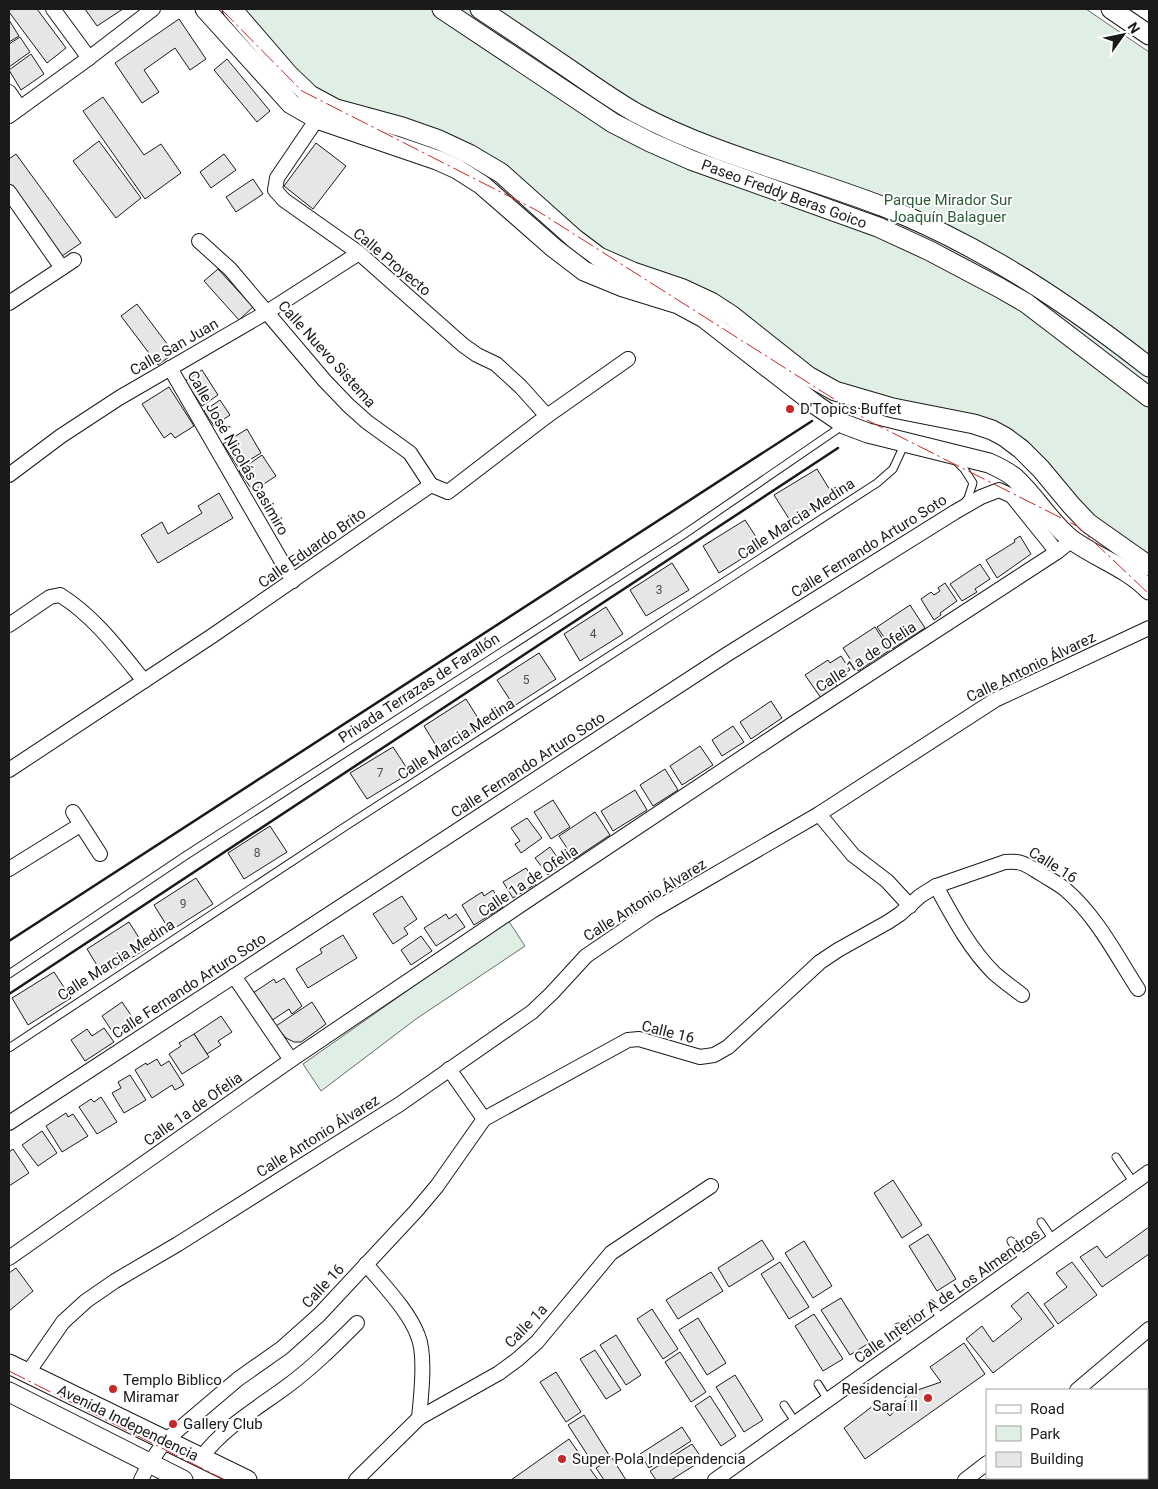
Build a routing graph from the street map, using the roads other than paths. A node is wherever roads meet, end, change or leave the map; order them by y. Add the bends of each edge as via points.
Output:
1 (53, 9) edge
2 (154, 9) edge
3 (205, 9) edge
4 (232, 9) edge
5 (442, 9) edge
6 (480, 9) edge
7 (1111, 9) edge
8 (1149, 35) edge
9 (89, 58) junction
10 (9, 92) edge
11 (15, 112) edge
12 (317, 120) junction
13 (9, 192) edge
14 (200, 240) dead end
15 (359, 254) junction
16 (9, 303) edge
17 (267, 312) junction
18 (628, 359) dead end
19 (1149, 367) edge
20 (170, 368) junction
21 (1149, 398) edge
22 (548, 416) junction
23 (844, 424) junction
24 (905, 442) junction
25 (946, 452) junction
26 (9, 474) edge
27 (431, 485) junction
28 (955, 512) junction
29 (1072, 540) junction
30 (1057, 552) junction
31 (1149, 566) edge
32 (293, 581) junction
33 (1149, 590) edge
34 (9, 625) edge
35 (1149, 628) edge
36 (144, 681) junction
37 (10, 767) edge
38 (818, 814) junction
39 (100, 854) dead end
40 (9, 869) edge
41 (936, 886) junction
42 (910, 906) junction
43 (9, 974) edge
44 (234, 976) junction
45 (1138, 989) dead end
46 (1022, 995) dead end
47 (9, 1048) edge
48 (291, 1060) junction
49 (449, 1069) junction
50 (484, 1119) junction
51 (9, 1123) edge
52 (1116, 1157) dead end
53 (1149, 1172) edge
54 (1134, 1183) junction
55 (711, 1186) dead end
56 (1041, 1222) dead end
57 (1053, 1240) junction
58 (1012, 1241) dead end
59 (9, 1258) edge
60 (1024, 1261) junction
61 (366, 1264) junction
62 (932, 1304) dead end
63 (942, 1320) junction
64 (357, 1323) dead end
65 (898, 1327) dead end
66 (1149, 1329) edge
67 (908, 1343) junction
68 (9, 1364) edge
69 (27, 1374) junction
70 (818, 1384) dead end
71 (1078, 1389) edge
72 (9, 1392) edge
73 (828, 1400) junction
74 (784, 1405) dead end
75 (419, 1418) junction
76 (796, 1423) junction
77 (165, 1440) junction
78 (201, 1458) junction
79 (986, 1464) edge
80 (145, 1472) edge
81 (183, 1480) edge
82 (247, 1480) edge
83 (356, 1480) edge
84 (715, 1480) edge
85 (965, 1480) edge

1 - 9 street
2 - 9 street
3 - 12 street via 291,104
4 - 31 street via 310,95 336,109 402,127 468,154 501,173 599,257 711,302 808,376 835,391 893,408 974,424 1005,437 1041,469 1088,523
5 - 21 street, Paseo Freddy Beras Goico via 613,123 650,142 878,228 930,250 1000,288 1033,308
6 - 19 street, Paseo Freddy Beras Goico via 643,116 721,150 883,207 949,236 1051,295
7 - 8 street
9 - 11 street
10 - 11 street
12 - 15 street, Calle Proyecto via 277,178 275,190
12 - 23 street via 457,169 482,185 584,271 678,304 704,318
13 - 16 street via 68,264
14 - 17 street, Calle Nuevo Sistema
15 - 17 street, Calle San Juan
15 - 22 street, Calle Proyecto via 463,345 496,364
17 - 20 street, Calle San Juan
17 - 27 street, Calle Nuevo Sistema via 348,405 410,453
18 - 22 street
20 - 26 street, Calle San Juan via 61,436
20 - 32 street, Calle José Nicolás Casimiro
22 - 27 street via 448,492
23 - 24 street
23 - 43 lane, Privada Terrazas de Farallón via 683,535 185,856
24 - 25 street
24 - 47 lane, Calle Marcia Medina via 893,469 877,483
25 - 28 lane via 964,468 972,483 968,498
25 - 29 street via 1004,470
27 - 32 street, Calle Eduardo Brito
28 - 30 street, Calle Fernando Arturo Soto via 999,490 1012,496
28 - 44 street, Calle Fernando Arturo Soto via 726,655
29 - 30 street, Calle 1a de Ofelia
29 - 33 street
30 - 48 street, Calle 1a de Ofelia via 791,725
32 - 36 street, Calle Eduardo Brito
34 - 36 street via 50,597 60,595 73,603 111,640
35 - 38 street, Calle Antonio Álvarez via 994,700
36 - 37 street, Calle Eduardo Brito
38 - 42 street via 853,854
38 - 49 street, Calle Antonio Álvarez via 652,911 595,950 532,1012
39 - 40 street via 76,818
41 - 42 street, Calle 16
41 - 45 street, Calle 16 via 1005,862 1026,864 1064,889 1080,904 1095,921
41 - 46 street via 976,953 995,974
42 - 50 street, Calle 16 via 820,962 728,1047 714,1055 700,1058 639,1039 628,1040
44 - 48 street
44 - 51 street, Calle Fernando Arturo Soto
48 - 59 street, Calle 1a de Ofelia
49 - 50 street
49 - 69 street, Calle Antonio Álvarez via 400,1104 86,1301 64,1322
50 - 61 street, Calle 16 via 437,1186
52 - 54 lane
53 - 54 street, Calle Interior A de Los Almendros
54 - 57 street, Calle Interior A de Los Almendros
55 - 75 street, Calle 1a via 611,1253 537,1342 518,1359
56 - 57 lane
57 - 60 street, Calle Interior A de Los Almendros
58 - 60 lane
60 - 63 street, Calle Interior A de Los Almendros
61 - 75 street via 411,1321 419,1338 422,1373
61 - 77 street, Calle 16 via 301,1332
62 - 63 lane
63 - 67 street, Calle Interior A de Los Almendros
64 - 78 street via 314,1366 237,1422
65 - 67 lane
66 - 71 street
67 - 73 street, Calle Interior A de Los Almendros
68 - 69 street, Avenida Independencia
69 - 77 street, Avenida Independencia
70 - 73 lane
72 - 80 street, Avenida Independencia
73 - 76 street, Calle Interior A de Los Almendros
74 - 76 lane
75 - 83 street, Calle 1a
76 - 84 street, Calle Interior A de Los Almendros
77 - 78 street, Avenida Independencia
77 - 80 street, Calle 16
78 - 82 street, Avenida Independencia
79 - 85 street
80 - 81 street, Avenida Independencia

